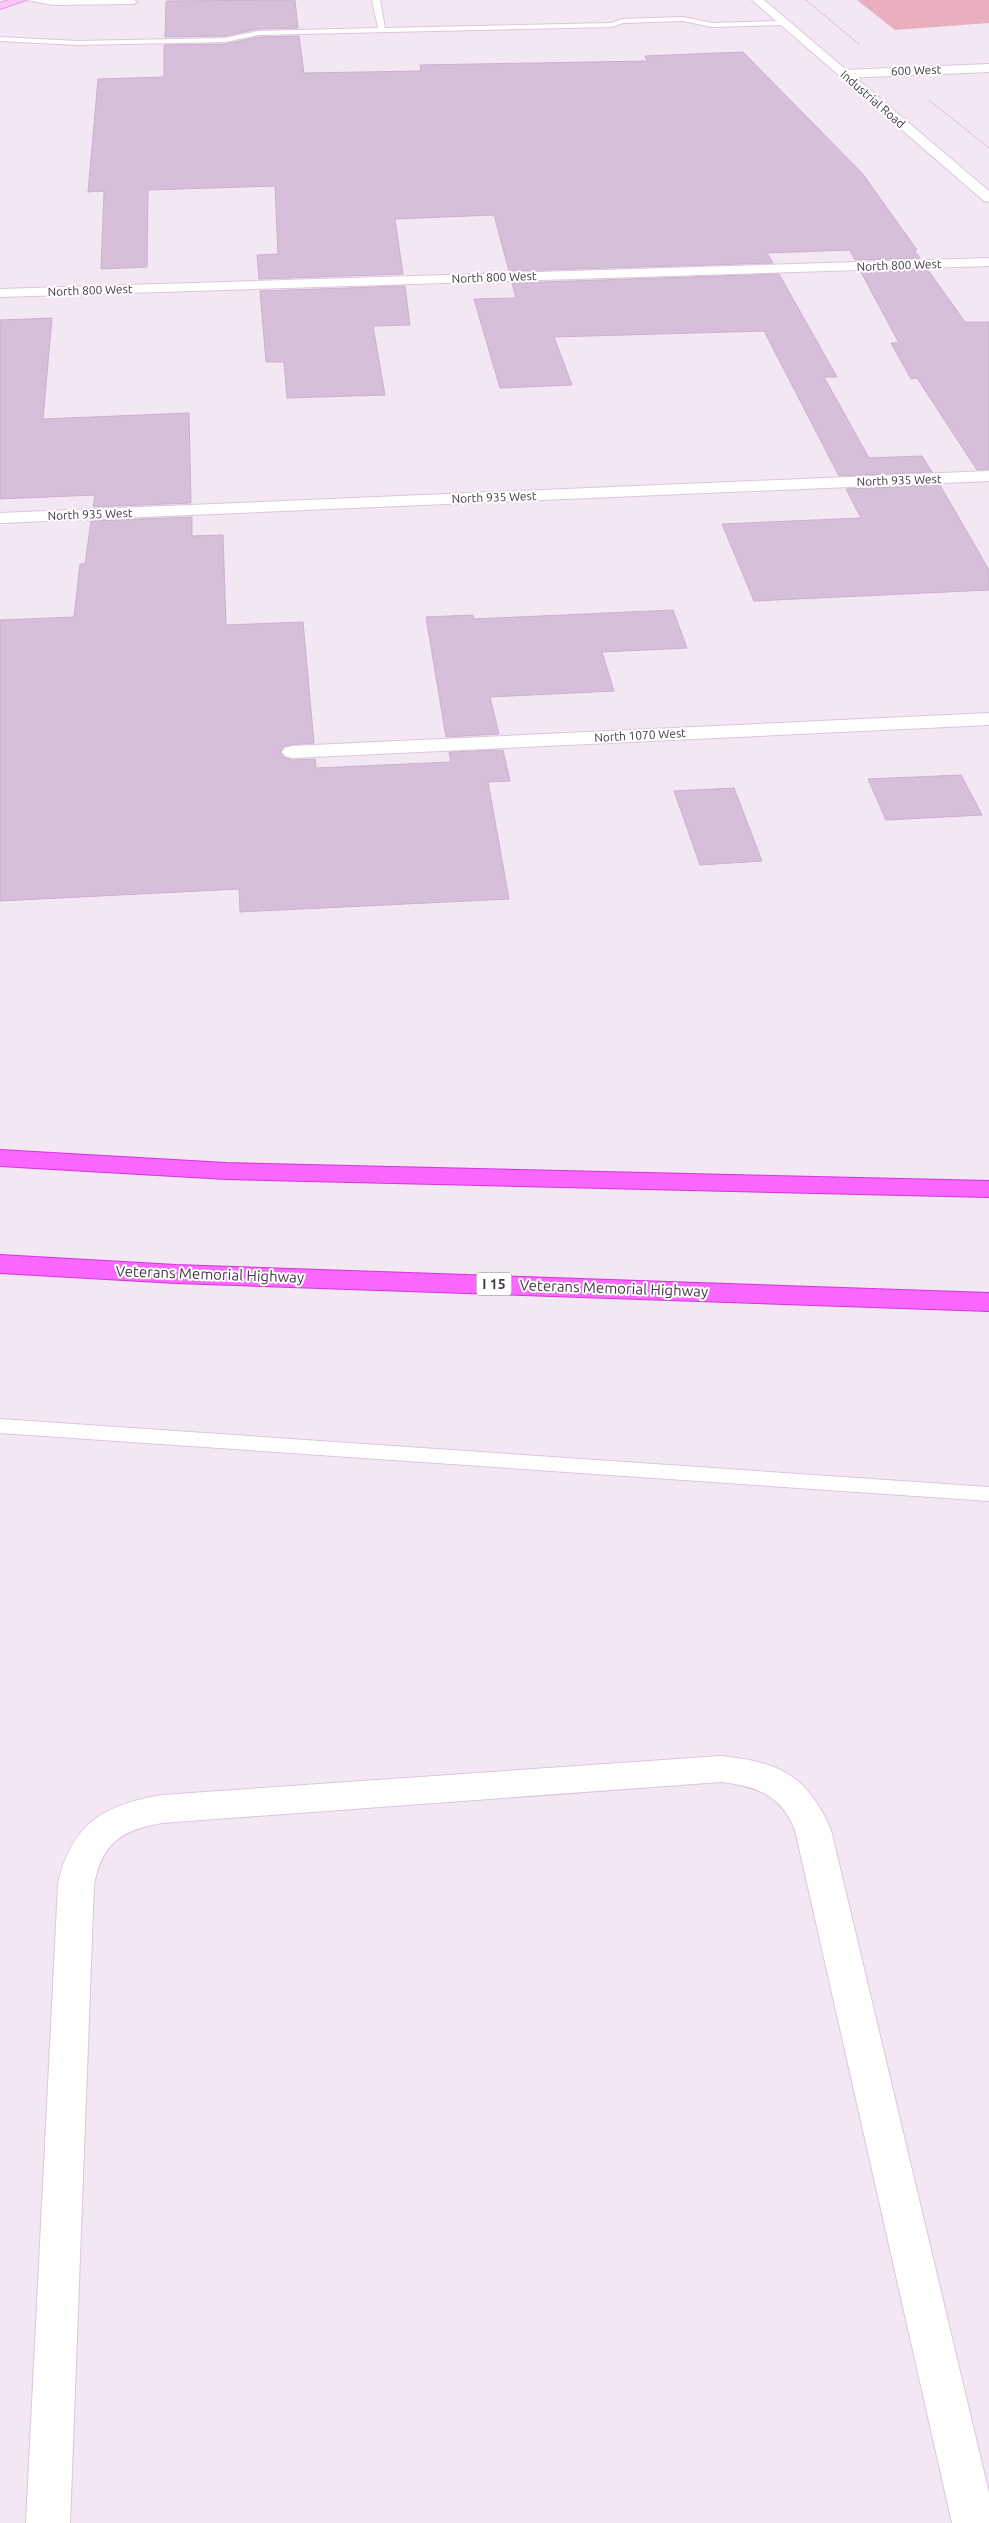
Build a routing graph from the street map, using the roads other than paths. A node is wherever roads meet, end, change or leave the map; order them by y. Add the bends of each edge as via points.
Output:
1 (21, 0) edge
2 (30, 0) edge
3 (376, 0) edge
4 (757, 0) edge
5 (133, 2) dead end
6 (0, 6) edge
7 (784, 23) junction
8 (382, 30) junction
9 (0, 39) edge
10 (989, 68) edge
11 (844, 74) junction
12 (989, 198) edge
13 (989, 262) edge
14 (0, 293) edge
15 (989, 476) edge
16 (0, 518) edge
17 (989, 718) edge
18 (292, 752) dead end
19 (0, 1158) edge
20 (989, 1189) edge
21 (0, 1264) edge
22 (989, 1302) edge
23 (0, 1426) edge
24 (989, 1494) edge
25 (48, 2523) edge
26 (974, 2523) edge

1 - 6 main road
2 - 5 lane via 53,3
3 - 8 lane
4 - 7 street, Industrial Road
7 - 8 lane via 712,25 683,19 622,21 612,26
7 - 11 street, Industrial Road
8 - 9 lane via 258,33 215,40 77,43
10 - 11 street, 600 West
11 - 12 street, Industrial Road
13 - 14 street, North 800 West
15 - 16 street, North 935 West
17 - 18 street, North 1070 West
19 - 20 highway via 226,1171
21 - 22 highway, Veterans Memorial Highway / I 15 via 176,1274
23 - 24 lane
25 - 26 street via 76,1885 78,1867 86,1849 99,1833 139,1812 162,1809 721,1769 743,1770 783,1786 802,1806 813,1830

